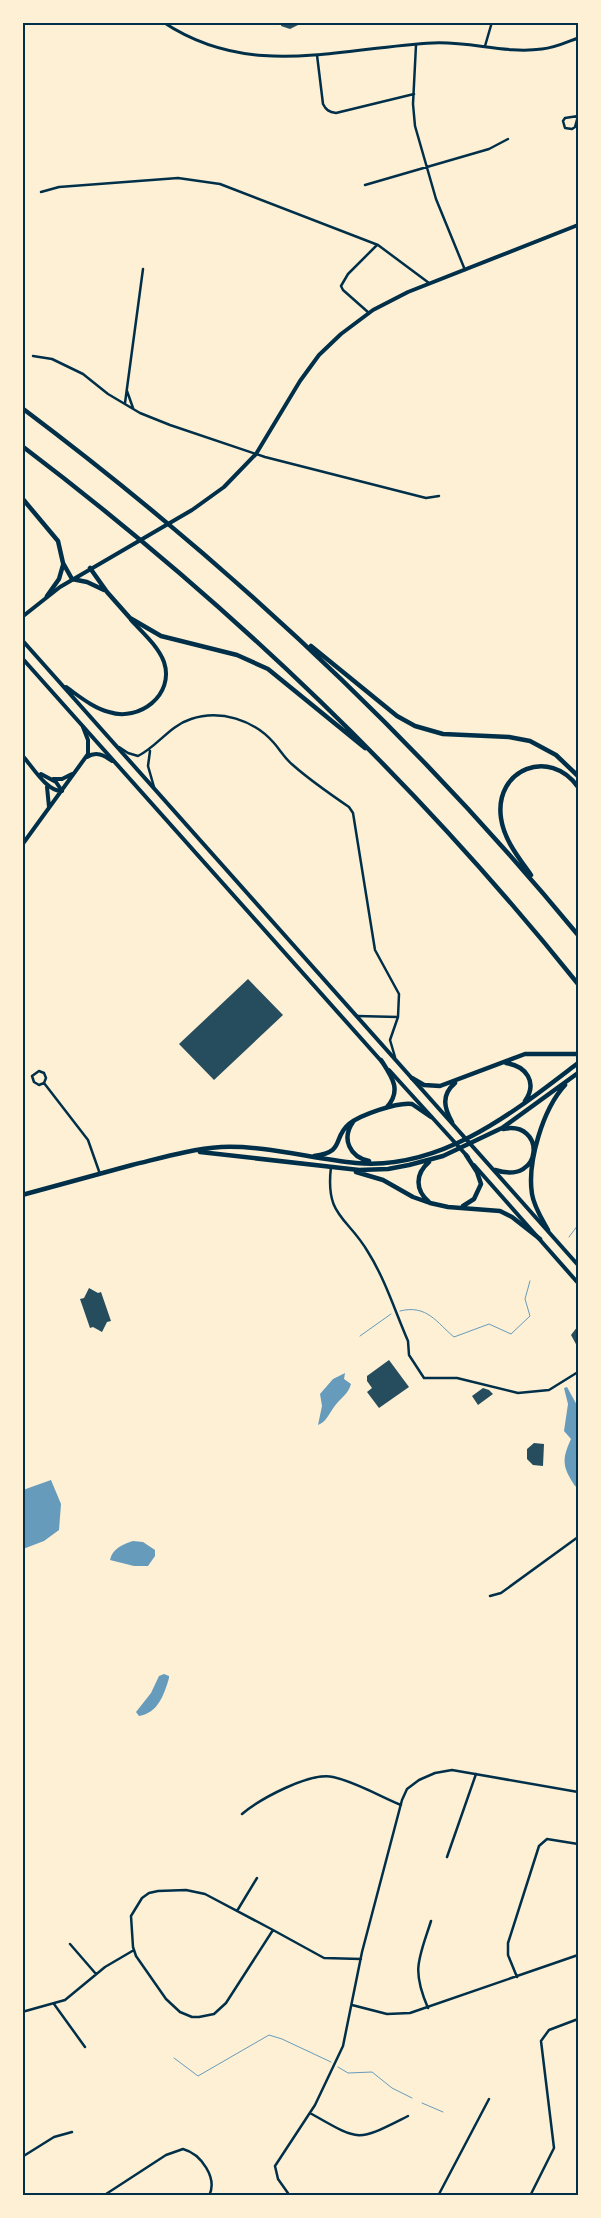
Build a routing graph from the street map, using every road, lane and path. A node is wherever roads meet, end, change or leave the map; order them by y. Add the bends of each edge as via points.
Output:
1 (163, 22) edge
2 (492, 22) edge
3 (578, 38) edge
4 (416, 44) junction
5 (485, 46) junction
6 (317, 55) junction
7 (414, 94) junction
8 (578, 116) edge
9 (508, 139) dead end
10 (427, 166) junction
11 (365, 185) dead end
12 (42, 192) dead end
13 (578, 225) edge
14 (378, 245) junction
15 (143, 268) dead end
16 (465, 270) junction
17 (430, 284) junction
18 (369, 313) junction
19 (33, 356) dead end
20 (127, 391) junction
21 (125, 403) junction
22 (22, 408) edge
23 (133, 408) junction
24 (22, 446) edge
25 (256, 454) junction
26 (439, 496) dead end
27 (23, 499) edge
28 (63, 564) junction
29 (90, 568) junction
30 (72, 579) junction
31 (107, 592) junction
32 (47, 596) junction
33 (22, 617) edge
34 (130, 618) junction
35 (296, 636) junction
36 (24, 642) edge
37 (22, 658) edge
38 (61, 683) junction
39 (81, 724) junction
40 (117, 746) junction
41 (150, 749) junction
42 (22, 755) edge
43 (84, 760) junction
44 (120, 767) junction
45 (387, 767) junction
46 (77, 769) junction
47 (38, 773) junction
48 (578, 776) edge
49 (51, 779) junction
50 (46, 785) junction
51 (578, 787) edge
52 (155, 789) junction
53 (62, 791) junction
54 (47, 812) junction
55 (22, 845) edge
56 (545, 895) junction
57 (578, 935) edge
58 (578, 984) edge
59 (357, 1016) junction
60 (398, 1017) junction
61 (578, 1054) edge
62 (381, 1060) junction
63 (396, 1060) junction
64 (504, 1062) junction
65 (578, 1063) edge
66 (577, 1074) edge
67 (412, 1078) junction
68 (457, 1081) junction
69 (44, 1083) junction
70 (522, 1106) junction
71 (387, 1108) junction
72 (431, 1116) junction
73 (354, 1121) junction
74 (452, 1122) junction
75 (492, 1134) junction
76 (196, 1152) junction
77 (466, 1155) junction
78 (306, 1156) junction
79 (435, 1159) junction
80 (378, 1163) junction
81 (331, 1167) junction
82 (345, 1169) junction
83 (495, 1170) junction
84 (100, 1174) junction
85 (22, 1195) edge
86 (430, 1203) junction
87 (458, 1208) junction
88 (548, 1230) junction
89 (540, 1239) junction
90 (578, 1265) edge
91 (578, 1283) edge
92 (578, 1372) edge
93 (578, 1537) edge
94 (490, 1596) dead end
95 (476, 1774) junction
96 (578, 1792) edge
97 (401, 1805) junction
98 (242, 1814) dead end
99 (578, 1844) edge
100 (447, 1856) dead end
101 (258, 1878) dead end
102 (237, 1911) junction
103 (431, 1921) dead end
104 (273, 1930) junction
105 (70, 1944) dead end
106 (134, 1950) junction
107 (578, 1955) edge
108 (361, 1959) junction
109 (96, 1974) junction
110 (517, 1977) junction
111 (54, 2004) junction
112 (352, 2005) junction
113 (428, 2008) junction
114 (22, 2012) edge
115 (578, 2019) edge
116 (85, 2047) dead end
117 (489, 2099) dead end
118 (310, 2113) junction
119 (408, 2116) dead end
120 (72, 2132) dead end
121 (22, 2157) edge
122 (104, 2196) edge
123 (209, 2196) edge
124 (290, 2196) edge
125 (438, 2196) edge
126 (530, 2196) edge

1 - 6 street via 201,43 250,56
2 - 5 street
3 - 5 street via 545,49
4 - 5 street
4 - 6 street
4 - 7 street
6 - 7 street via 323,104 328,111 336,113
7 - 10 street via 413,116
8 - 8 street via 565,118 565,128 575,127
9 - 10 street via 489,148
10 - 11 street
10 - 16 street via 438,204
12 - 14 street via 59,187 178,178 206,182 230,187
13 - 16 main road
14 - 17 street
14 - 18 street via 348,274 342,286 342,290
15 - 20 street
16 - 17 main road
17 - 18 main road
18 - 25 main road via 341,334 310,365
19 - 21 street via 52,359 83,374
20 - 21 street
20 - 23 street
21 - 23 street
22 - 35 highway via 154,510
23 - 25 street via 152,419
24 - 45 highway via 195,585 304,684
25 - 26 street via 426,498
25 - 29 main road via 224,487 192,510
27 - 28 highway via 56,538
28 - 30 highway
28 - 32 highway via 59,579
29 - 30 main road
29 - 31 highway
30 - 31 highway
30 - 32 main road
31 - 34 highway
32 - 33 main road
34 - 38 main road via 164,663 165,684 151,704 134,713 110,713
34 - 45 highway via 161,636 237,655 268,669
35 - 48 highway via 397,716 415,726 443,734 530,741 556,755
35 - 56 highway via 418,756
36 - 38 main road
37 - 39 main road
38 - 40 main road
39 - 43 main road via 89,745
39 - 44 main road
40 - 41 street via 138,756
40 - 52 main road
41 - 52 street via 148,766
41 - 60 street via 183,722 206,715 226,716 256,728 295,767 349,807 353,813 372,939 381,964 398,990
42 - 47 main road
43 - 44 main road via 100,754
43 - 46 main road
44 - 62 main road
45 - 58 highway via 482,868
46 - 49 main road via 68,777
46 - 53 main road
47 - 49 main road
47 - 50 main road
49 - 53 main road
50 - 53 main road
50 - 54 main road via 50,801
51 - 56 highway via 557,769 541,766 516,775 503,796 500,815 504,833
52 - 59 main road
53 - 54 main road
54 - 55 main road
56 - 57 highway
59 - 60 street
59 - 63 main road
60 - 63 street via 390,1040
61 - 64 highway via 530,1053
62 - 71 highway via 396,1089
62 - 72 main road
63 - 67 main road
64 - 68 highway
64 - 70 highway via 523,1068 529,1077 530,1093
65 - 70 highway
66 - 75 highway
66 - 88 highway via 560,1090 548,1108 532,1170 534,1201
67 - 68 highway via 434,1087
67 - 74 main road
68 - 74 highway via 444,1101
69 - 69 street via 34,1082 32,1076 35,1072 44,1072
69 - 84 street via 88,1140
70 - 80 highway via 489,1127 446,1146 408,1159
71 - 72 highway via 412,1104
71 - 73 highway
72 - 77 main road
73 - 78 highway via 346,1126 332,1150
73 - 80 highway via 348,1131 349,1148 355,1156
74 - 83 main road
75 - 79 highway
75 - 83 highway via 518,1128 528,1135 533,1146 531,1160 524,1170 511,1173
76 - 78 highway via 238,1147
76 - 81 highway
76 - 84 highway
77 - 87 highway via 481,1184 474,1200
77 - 89 main road
78 - 80 highway
79 - 82 highway via 388,1169
79 - 86 highway via 424,1167 418,1177 421,1193
81 - 82 highway
81 - 92 street via 330,1190 335,1210 368,1252 408,1340 410,1355 424,1378 464,1380 518,1393 549,1390
82 - 86 highway via 383,1180
83 - 88 main road
84 - 85 highway
86 - 87 highway
87 - 89 highway via 500,1211
88 - 90 main road
89 - 91 main road
93 - 94 street via 509,1588
95 - 96 street
95 - 97 street via 452,1770 425,1777 407,1790
95 - 100 street
97 - 98 street via 326,1776 286,1789
97 - 108 street
99 - 110 street via 547,1839 539,1846 508,1943 508,1955
101 - 102 street
102 - 104 street
102 - 106 street via 198,1891 149,1893 131,1916
103 - 113 street via 417,1967 419,1985
104 - 106 street via 226,2003 214,2014 199,2017 185,2015 173,2006 153,1982
104 - 108 street via 324,1958
105 - 109 street
106 - 109 street
107 - 110 street
108 - 112 street
109 - 111 street via 74,1994
110 - 113 street
111 - 114 street
111 - 116 street
112 - 113 street via 387,2014
112 - 118 street via 343,2046
115 - 126 street via 556,2027 544,2034 541,2040 554,2148
117 - 125 street
118 - 119 street via 348,2134 361,2137 370,2136
118 - 124 street via 275,2166 278,2179
120 - 121 street via 54,2137
122 - 123 street via 151,2164 184,2149 197,2155 208,2173 212,2184

